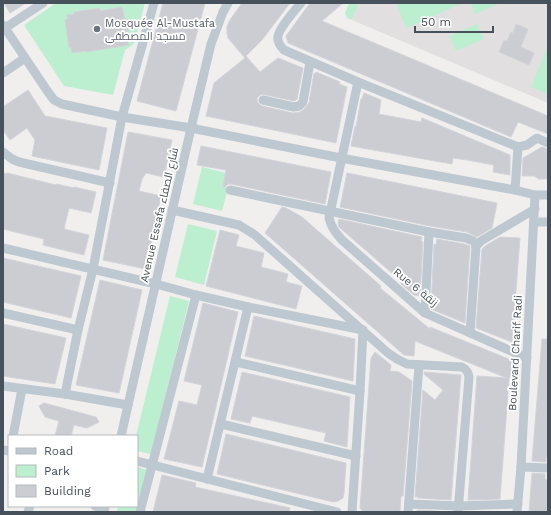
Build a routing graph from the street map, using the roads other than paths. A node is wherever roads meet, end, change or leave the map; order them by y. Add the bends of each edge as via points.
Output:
1 (43, 3) edge
2 (154, 3) edge
3 (228, 3) edge
4 (301, 3) edge
5 (4, 27) edge
6 (25, 58) junction
7 (310, 62) junction
8 (3, 74) edge
9 (358, 82) junction
10 (263, 100) dead end
11 (122, 117) junction
12 (191, 128) junction
13 (548, 143) edge
14 (518, 147) junction
15 (3, 152) edge
16 (341, 158) junction
17 (110, 183) junction
18 (230, 190) dead end
19 (515, 190) junction
20 (535, 195) junction
21 (548, 195) edge
22 (535, 209) junction
23 (172, 210) junction
24 (330, 212) junction
25 (534, 222) junction
26 (548, 222) edge
27 (429, 232) junction
28 (476, 246) junction
29 (3, 248) edge
30 (93, 269) junction
31 (156, 284) junction
32 (196, 295) junction
33 (248, 307) junction
34 (3, 313) edge
35 (425, 313) junction
36 (78, 330) junction
37 (363, 330) junction
38 (470, 333) junction
39 (527, 358) junction
40 (236, 362) junction
41 (419, 365) junction
42 (3, 386) edge
43 (22, 390) junction
44 (360, 391) junction
45 (65, 394) junction
46 (128, 405) junction
47 (221, 424) junction
48 (13, 435) edge
49 (121, 435) edge
50 (356, 456) junction
51 (138, 461) edge
52 (152, 464) junction
53 (521, 467) junction
54 (548, 468) edge
55 (207, 479) junction
56 (408, 508) edge
57 (517, 508) edge
58 (458, 509) edge
59 (325, 511) edge
60 (140, 512) edge
61 (337, 512) edge
62 (352, 512) edge

1 - 5 street
2 - 11 street
3 - 12 street, Avenue Essafa شارع الصفاء via 222,12 211,44
4 - 7 street via 282,27 278,41 284,50
5 - 6 street
6 - 8 street
6 - 11 street via 54,100
7 - 9 street
7 - 10 street via 303,102 299,106
9 - 14 street
9 - 16 street
11 - 12 street
11 - 17 street
12 - 16 street
12 - 23 street, Avenue Essafa شارع الصفاء
13 - 14 street via 537,138 527,146
14 - 19 street
15 - 17 street via 19,162
16 - 19 street
16 - 24 street
17 - 30 street
18 - 24 street
19 - 20 street
20 - 21 street
20 - 22 street, Boulevard Charif Radi
22 - 25 street, Boulevard Charif Radi
22 - 28 street via 480,241
23 - 31 street, Avenue Essafa شارع الصفاء
23 - 37 street via 239,225 255,235
24 - 27 street
24 - 35 street, Rue 6 زنقة via 331,225 342,240
25 - 26 street
25 - 39 street, Boulevard Charif Radi
27 - 28 street via 466,238 473,241
27 - 35 street
28 - 38 street
29 - 30 street
30 - 31 street
30 - 36 street
31 - 32 street
31 - 46 street, Avenue Essafa شارع الصفاء
32 - 33 street
32 - 52 street
33 - 37 street
33 - 40 street
34 - 36 street
35 - 38 street, Rue 6 زنقة
36 - 45 street
37 - 41 street via 397,359 407,364
37 - 44 street
38 - 39 street, Rue 6 زنقة
39 - 53 street, Boulevard Charif Radi
40 - 44 street
40 - 47 street
41 - 56 street
41 - 58 street via 462,368 468,373
42 - 43 street
43 - 45 street
43 - 48 street
44 - 50 street
45 - 46 street
46 - 49 street, Avenue Essafa شارع الصفاء
47 - 50 street
47 - 55 street
50 - 62 street
51 - 52 street
52 - 55 street
52 - 60 street
53 - 54 street
53 - 57 street, Boulevard Charif Radi
55 - 59 street
56 - 58 street
57 - 58 street
59 - 61 street

